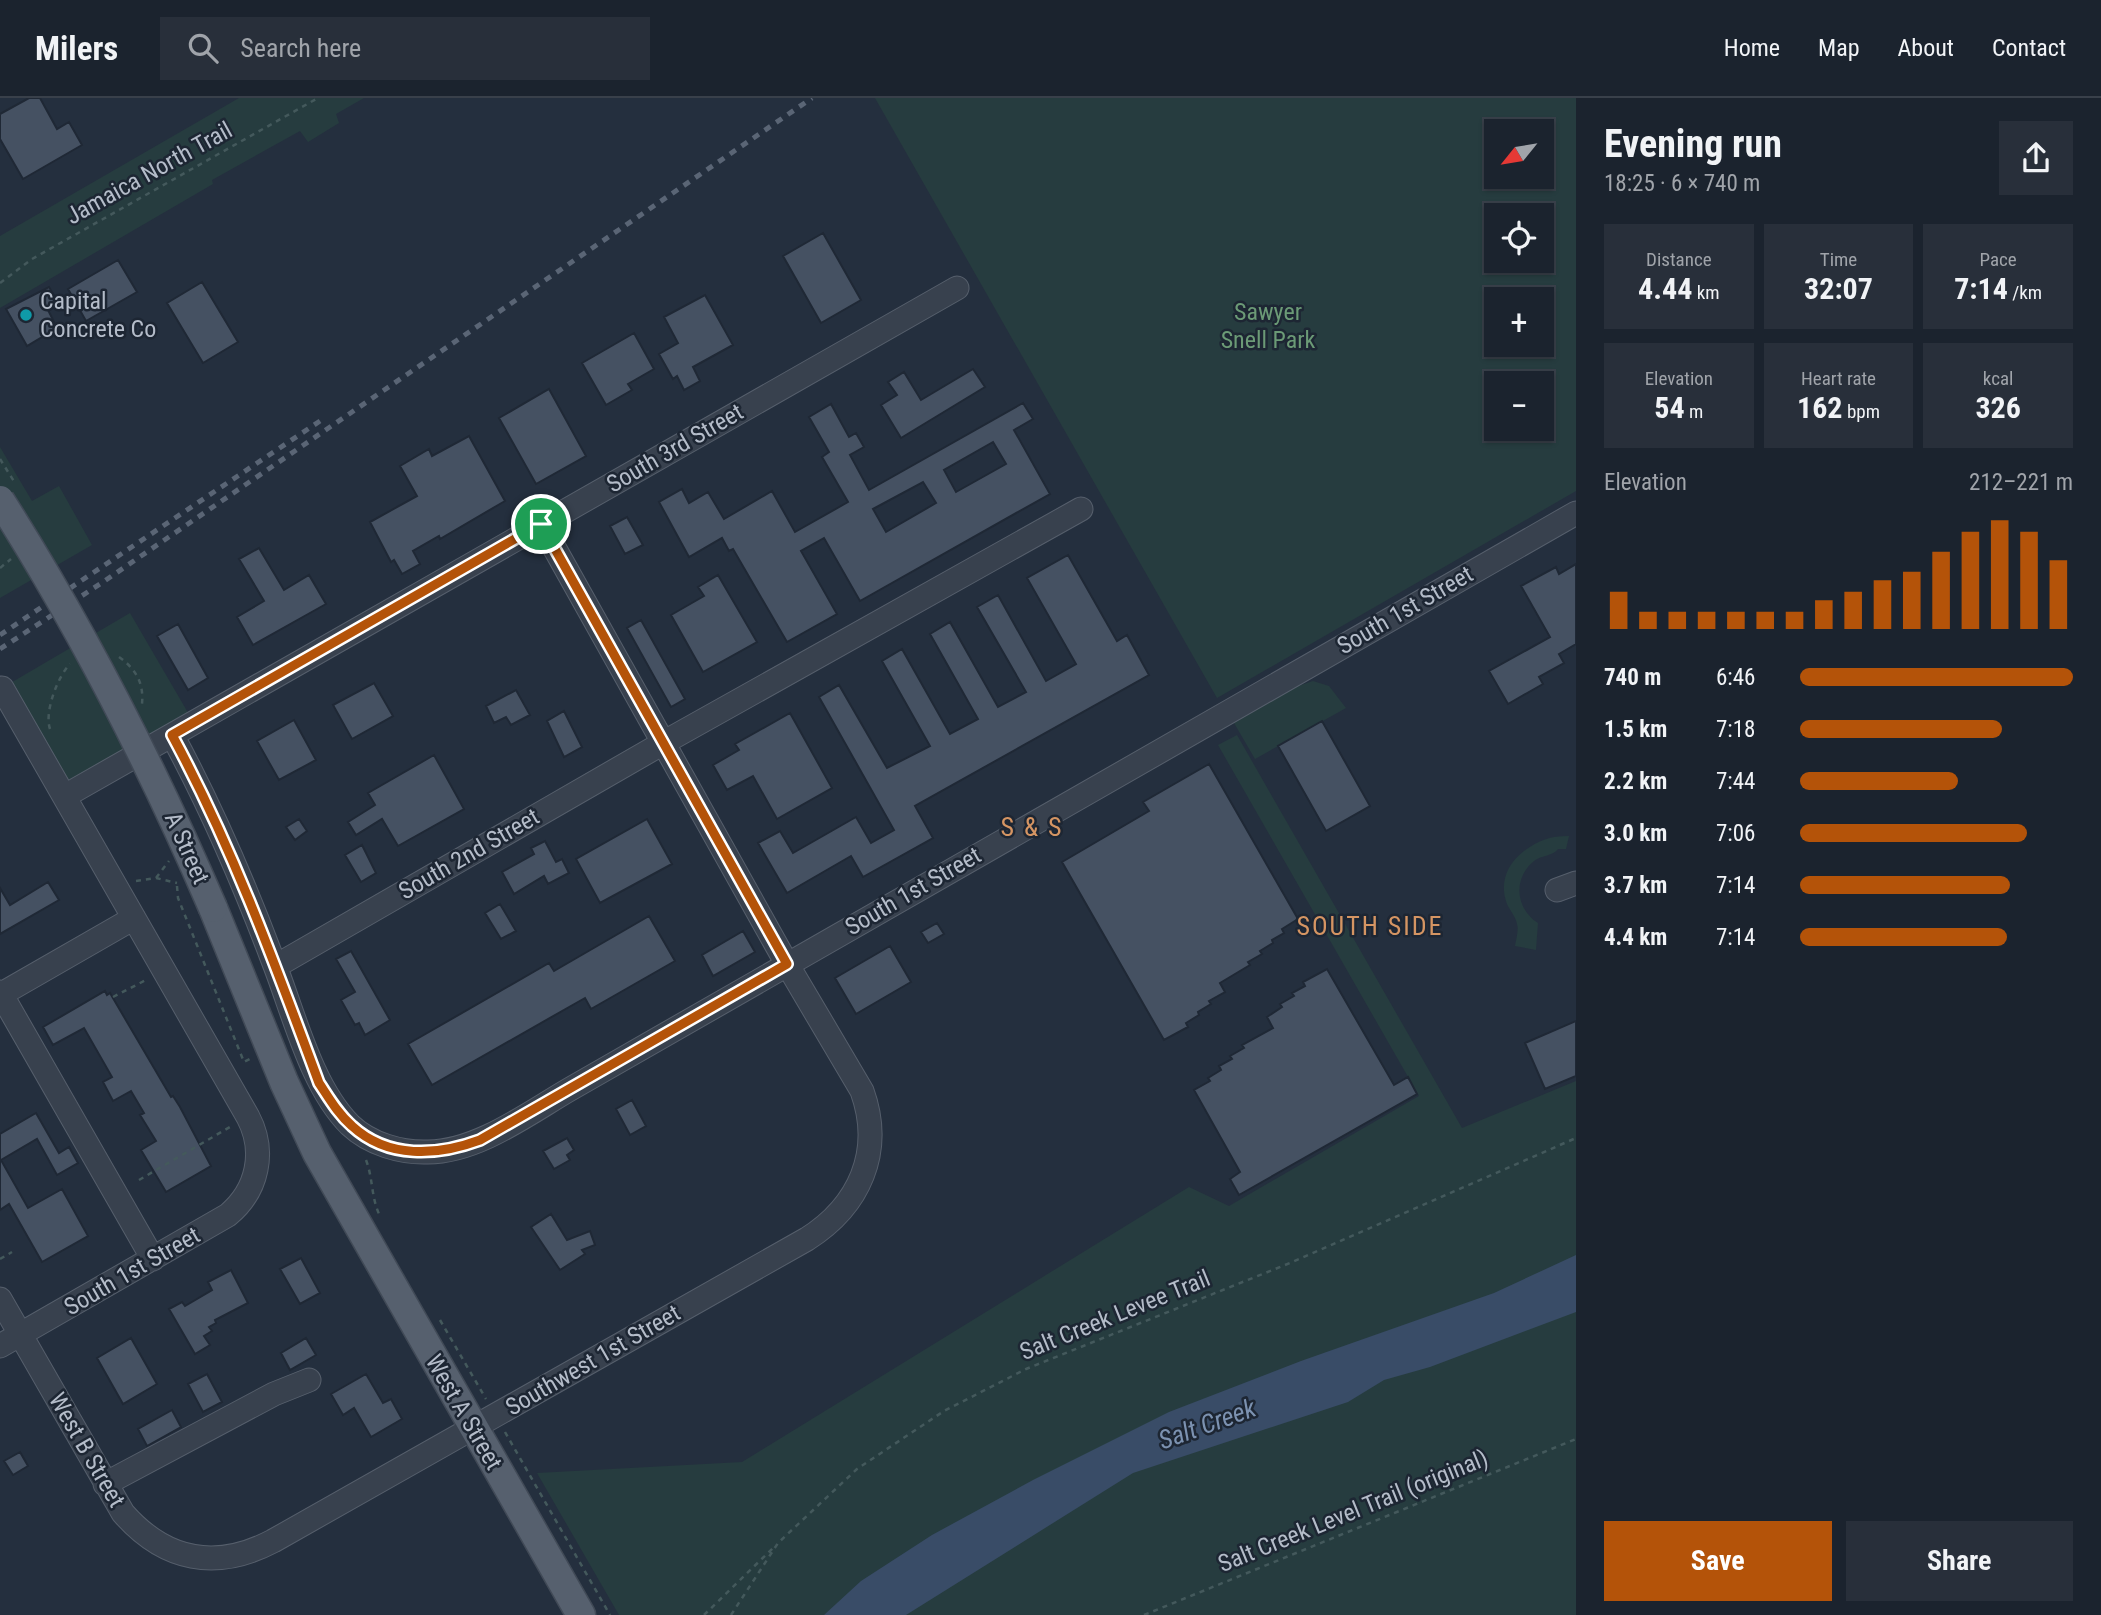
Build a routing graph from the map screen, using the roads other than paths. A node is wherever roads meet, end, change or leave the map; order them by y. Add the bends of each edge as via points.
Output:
1 (957, 288) dead end
2 (0, 500) edge
3 (1081, 509) dead end
4 (1576, 513) edge
5 (541, 524) junction
6 (2, 688) dead end
7 (172, 735) junction
8 (663, 743) junction
9 (65, 796) junction
10 (134, 918) junction
11 (787, 964) junction
12 (276, 966) junction
13 (0, 994) edge
14 (428, 1152) joint
15 (347, 1208) joint
16 (153, 1259) junction
17 (0, 1299) edge
18 (20, 1335) junction
19 (0, 1346) edge
20 (309, 1380) dead end
21 (473, 1428) junction
22 (105, 1484) junction
23 (171, 1550) joint
24 (581, 1615) edge

1 - 5 street, South 3rd Street
2 - 15 main road, A Street, bridge via 125,717 213,908 293,1104
3 - 8 street, South 2nd Street
4 - 11 street, South 1st Street
5 - 7 street, South 3rd Street
5 - 8 street
6 - 9 street
7 - 9 street, South 3rd Street
7 - 12 street, A Street via 221,832
8 - 11 street
8 - 12 street, South 2nd Street
9 - 10 street
10 - 13 street
10 - 16 street, South 1st Street via 248,1117 258,1146 257,1170 244,1199 229,1215
11 - 14 street, South 1st Street via 480,1140 454,1150
11 - 21 street, Southwest 1st Street via 866,1102 867,1153 851,1199 807,1239
12 - 14 street, A Street via 319,1083 334,1106 373,1141
13 - 16 street
15 - 21 main road, West A Street
16 - 18 street, South 1st Street
17 - 18 street, West B Street
18 - 19 street, South 1st Street
18 - 22 street, West B Street
20 - 22 street
21 - 23 street, Southwest 1st Street via 245,1554 214,1559
21 - 24 main road, West A Street
22 - 23 street, West B Street via 133,1524

